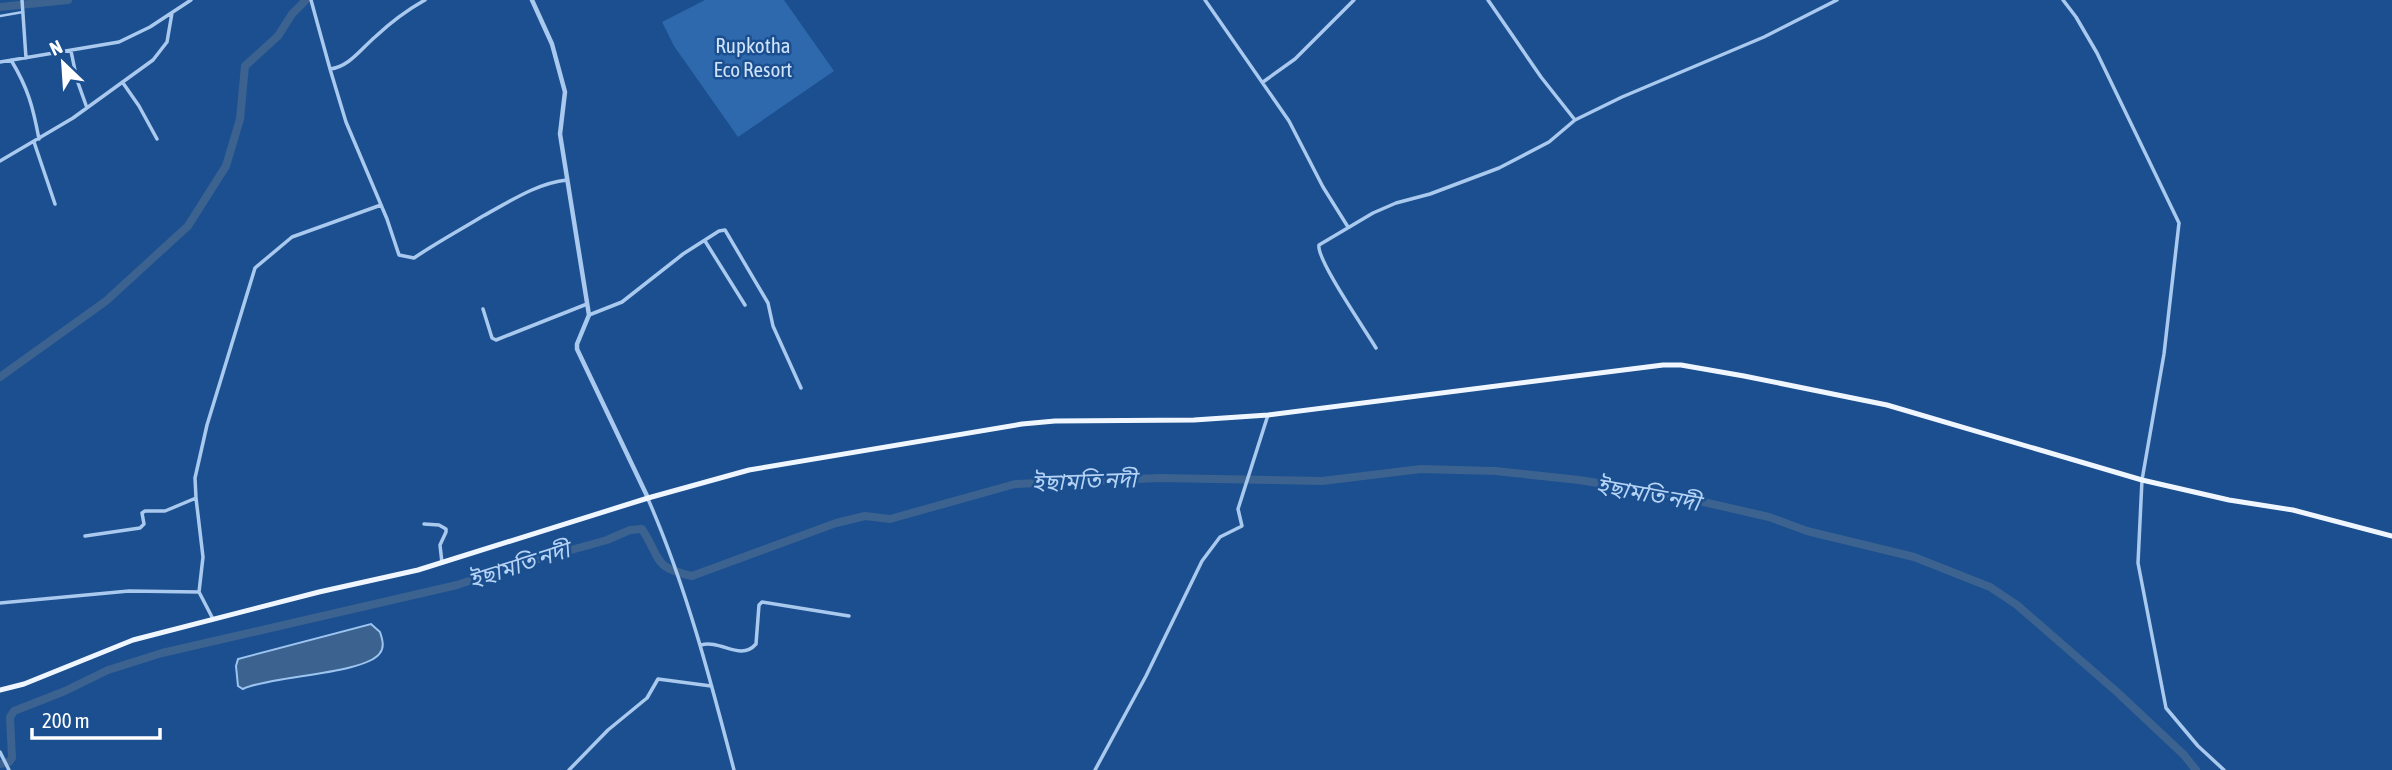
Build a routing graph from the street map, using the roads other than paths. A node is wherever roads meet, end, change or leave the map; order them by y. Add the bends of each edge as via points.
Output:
1 (22, 0) edge
2 (191, 0) edge
3 (425, 0) edge
4 (532, 0) edge
5 (1205, 0) edge
6 (1354, 0) edge
7 (1488, 0) edge
8 (1837, 0) edge
9 (2063, 0) edge
10 (311, 2) edge
11 (23, 12) junction
12 (172, 13) junction
13 (0, 16) edge
14 (71, 51) junction
15 (26, 58) junction
16 (11, 60) junction
17 (0, 62) edge
18 (330, 69) junction
19 (1264, 82) junction
20 (123, 83) junction
21 (87, 108) junction
22 (1575, 120) junction
23 (157, 139) dead end
24 (36, 141) junction
25 (0, 161) edge
26 (567, 180) junction
27 (55, 204) dead end
28 (381, 205) junction
29 (1348, 227) junction
30 (705, 241) junction
31 (587, 304) junction
32 (745, 305) dead end
33 (483, 309) dead end
34 (589, 314) junction
35 (1376, 348) dead end
36 (801, 388) dead end
37 (1268, 415) junction
38 (2142, 480) junction
39 (196, 498) junction
40 (648, 498) junction
41 (424, 524) dead end
42 (85, 536) dead end
43 (2392, 536) edge
44 (442, 563) junction
45 (199, 592) junction
46 (0, 603) edge
47 (849, 616) dead end
48 (213, 619) junction
49 (701, 645) junction
50 (711, 686) junction
51 (0, 690) edge
52 (1, 754) edge
53 (9, 769) edge
54 (569, 770) edge
55 (734, 770) edge
56 (1095, 770) edge
57 (2224, 770) edge

1 - 11 street
2 - 12 street
3 - 18 street via 351,60
4 - 26 street via 552,44 565,92 560,134
5 - 19 street
6 - 19 street via 1295,59
7 - 22 street
8 - 22 street
9 - 38 street via 2097,53 2179,223 2164,354
10 - 18 street
11 - 13 street
11 - 15 street
12 - 14 street via 119,42
12 - 20 street via 167,42 153,60
14 - 15 street
14 - 21 street
15 - 16 street
16 - 17 street
16 - 24 street via 29,94
18 - 28 street via 346,122
19 - 29 street
20 - 21 street
20 - 23 street
21 - 24 street
22 - 29 street via 1549,142 1499,168 1396,203
24 - 25 street
24 - 27 street
26 - 28 street via 532,190 411,259 397,252
26 - 31 street
28 - 39 street via 292,236 255,268 207,425 195,478
29 - 35 street via 1317,248
30 - 32 street
30 - 34 street via 617,305
30 - 36 street via 722,230 727,232 768,303 773,326
31 - 33 street via 495,340
31 - 34 street
34 - 40 street via 577,349
37 - 38 main road via 1681,365 1922,414
37 - 40 main road via 1022,424 761,468
37 - 56 street via 1238,509 1242,526 1220,537 1202,561
38 - 43 main road via 2293,510
38 - 57 street via 2138,571 2163,699 2172,717
39 - 42 street via 165,511 145,511 140,528
39 - 45 street via 203,557
40 - 44 main road
40 - 49 street
41 - 44 street via 446,529 440,545
44 - 48 main road
45 - 46 street via 129,591
45 - 48 street
47 - 49 street via 762,602 752,648 741,652
48 - 51 main road via 132,640
49 - 50 street
50 - 54 street via 658,679 647,698
50 - 55 street
52 - 53 street

